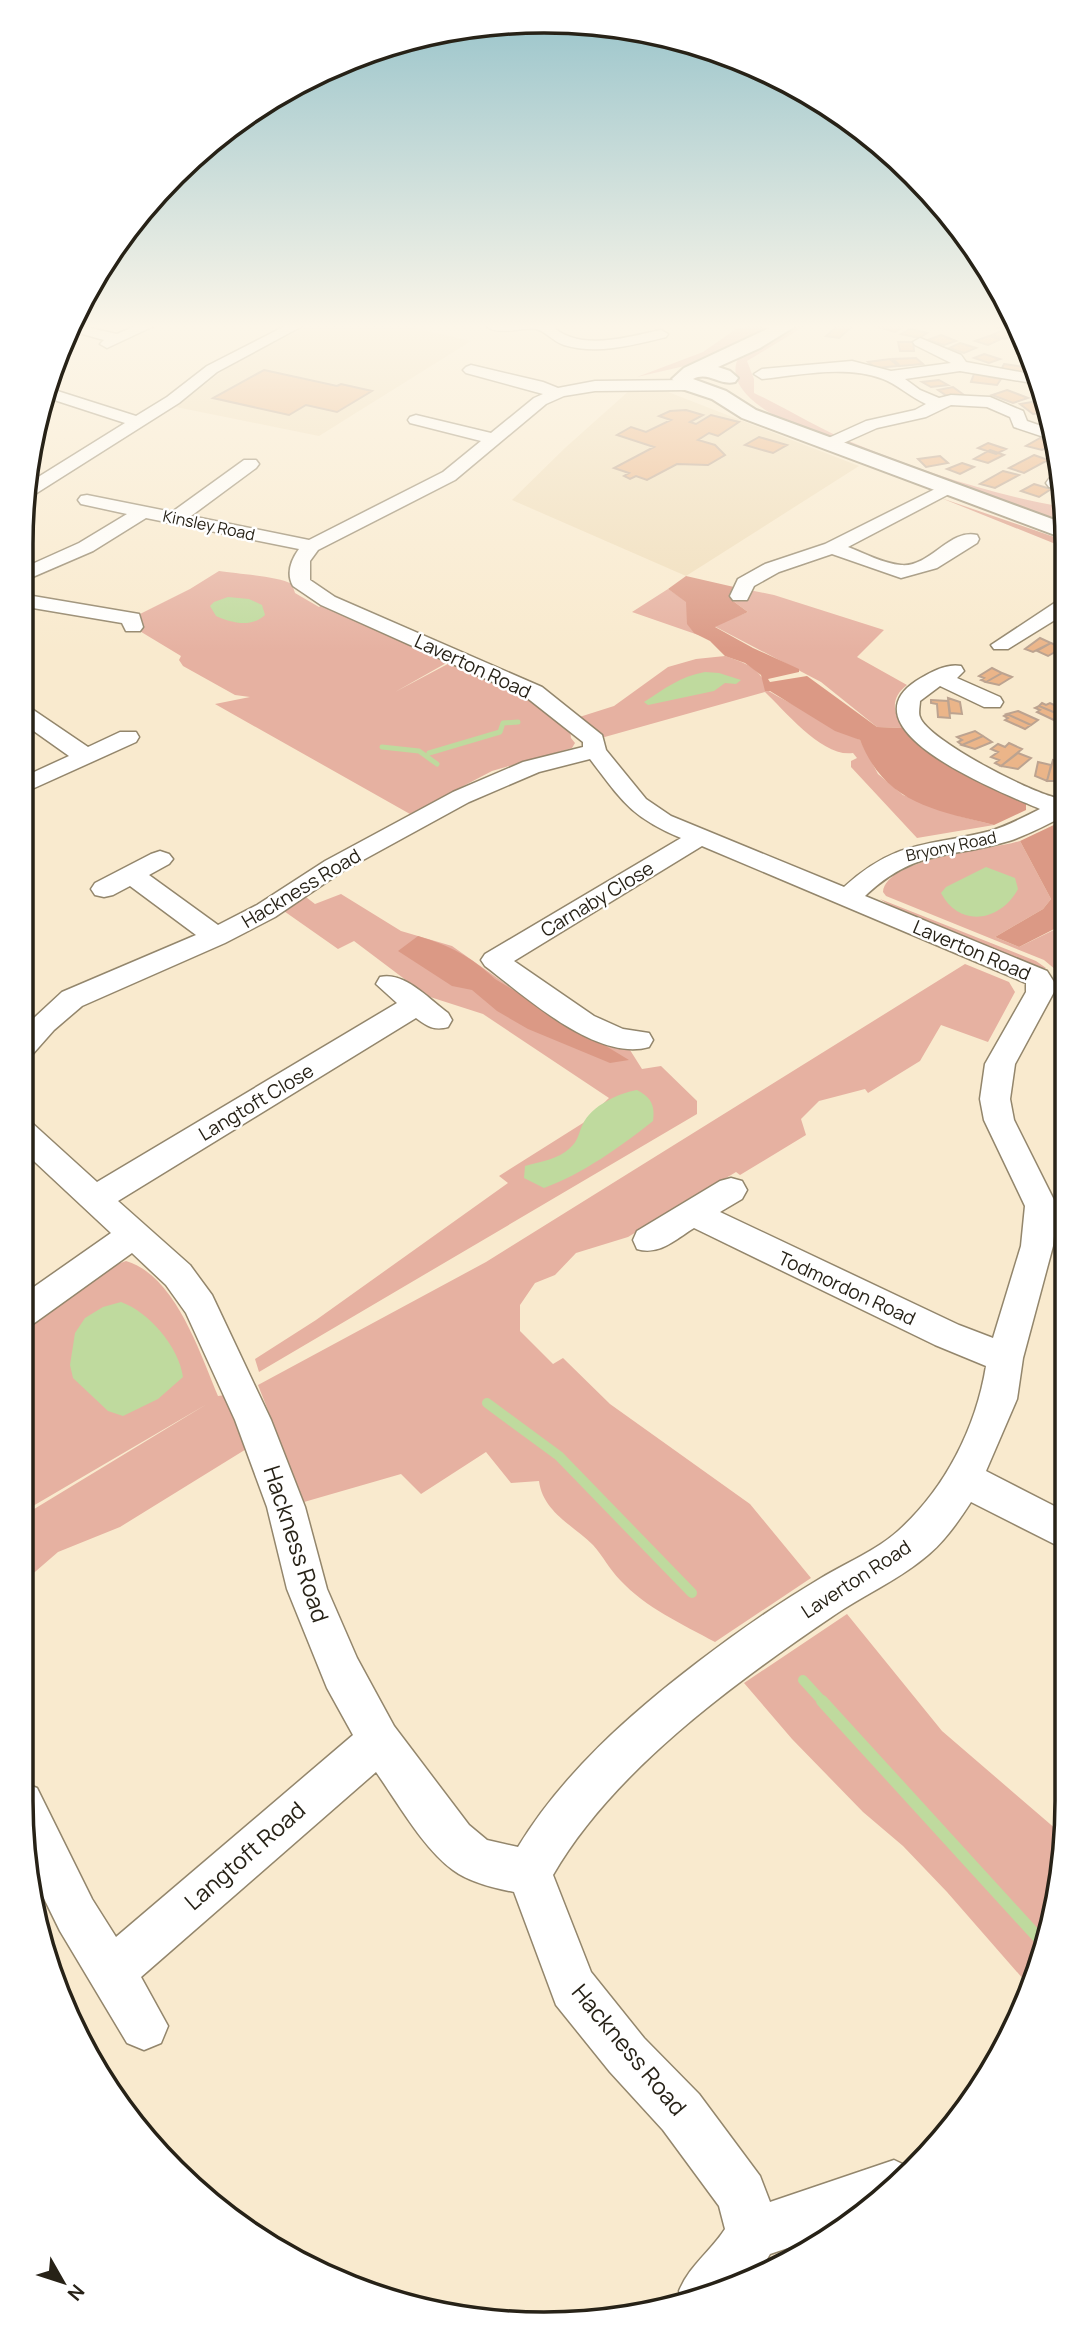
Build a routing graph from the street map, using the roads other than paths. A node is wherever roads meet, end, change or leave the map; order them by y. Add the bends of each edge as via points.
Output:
1 (121, 433) edge
2 (471, 433) edge
3 (502, 433) edge
4 (804, 433) edge
5 (853, 433) edge
6 (495, 439) junction
7 (831, 444) junction
8 (253, 462) dead end
9 (37, 485) edge
10 (945, 489) junction
11 (87, 500) dead end
12 (142, 512) junction
13 (177, 518) junction
14 (1055, 528) edge
15 (970, 539) dead end
16 (311, 547) junction
17 (832, 548) junction
18 (33, 570) edge
19 (740, 596) dead end
20 (33, 602) edge
21 (1055, 612) edge
22 (139, 618) dead end
23 (1034, 626) junction
24 (1055, 634) edge
25 (1001, 645) dead end
26 (992, 702) dead end
27 (33, 720) edge
28 (128, 737) dead end
29 (595, 751) junction
30 (85, 756) junction
31 (33, 781) edge
32 (1055, 804) edge
33 (1055, 810) edge
34 (698, 838) junction
35 (160, 859) dead end
36 (131, 874) junction
37 (104, 889) dead end
38 (847, 898) junction
39 (216, 937) junction
40 (390, 984) dead end
41 (33, 1035) edge
42 (649, 1044) dead end
43 (33, 1141) edge
44 (731, 1190) dead end
45 (95, 1199) junction
46 (1053, 1208) edge
47 (693, 1212) junction
48 (133, 1236) junction
49 (649, 1240) dead end
50 (33, 1306) edge
51 (1005, 1357) junction
52 (964, 1479) junction
53 (1055, 1526) edge
54 (379, 1741) junction
55 (34, 1828) edge
56 (528, 1872) junction
57 (111, 1972) junction
58 (144, 2026) dead end
59 (870, 2194) edge
60 (752, 2234) junction
61 (716, 2282) edge

1 - 9 street
2 - 6 street
3 - 6 street
4 - 7 street
5 - 7 street
6 - 16 street via 449,476
7 - 10 street
8 - 13 street
10 - 14 street
10 - 17 street
11 - 12 street, Kinsley Road via 115,498
12 - 13 street, Kinsley Road
12 - 18 street via 95,542
13 - 16 street, Kinsley Road
15 - 17 street via 930,564 901,572
16 - 29 street, Laverton Road via 300,561 300,582 315,595 534,692 594,740
17 - 19 street via 758,576 745,583
20 - 22 street
21 - 23 street
23 - 24 street
23 - 25 street
26 - 32 street via 947,674 918,691 908,703 910,721 921,736 952,758
27 - 30 street
28 - 30 street
29 - 34 street, Laverton Road via 637,804
29 - 39 street, Hackness Road via 531,767 461,797
30 - 31 street
33 - 38 street, Bryony Road via 998,836 904,854
34 - 38 street, Laverton Road
34 - 42 street, Carnaby Close via 484,953 591,1028
35 - 36 street
36 - 37 street
36 - 39 street
38 - 46 street, Laverton Road via 1027,971 1039,980 1040,992 1000,1064 995,1099 999,1120
39 - 41 street, Hackness Road via 72,999
40 - 45 street, Langtoft Close via 428,1012
43 - 45 street, Hackness Road
44 - 47 street
45 - 48 street, Hackness Road
46 - 51 street, Laverton Road via 1037,1246
47 - 49 street
47 - 51 street, Todmordon Road via 947,1335
48 - 50 street
48 - 54 street, Hackness Road via 178,1275 200,1306 253,1420 286,1507 307,1589 342,1673
51 - 52 street, Laverton Road via 999,1399
52 - 53 street
52 - 56 street, Laverton Road via 943,1511 910,1546 820,1601 713,1676 601,1773 552,1833
54 - 56 street, Hackness Road via 453,1841 492,1865
54 - 57 street, Langtoft Road
55 - 57 street via 76,1915
56 - 60 street, Hackness Road via 573,1988 681,2112 742,2194
57 - 58 street
59 - 60 street
60 - 61 street via 731,2268

